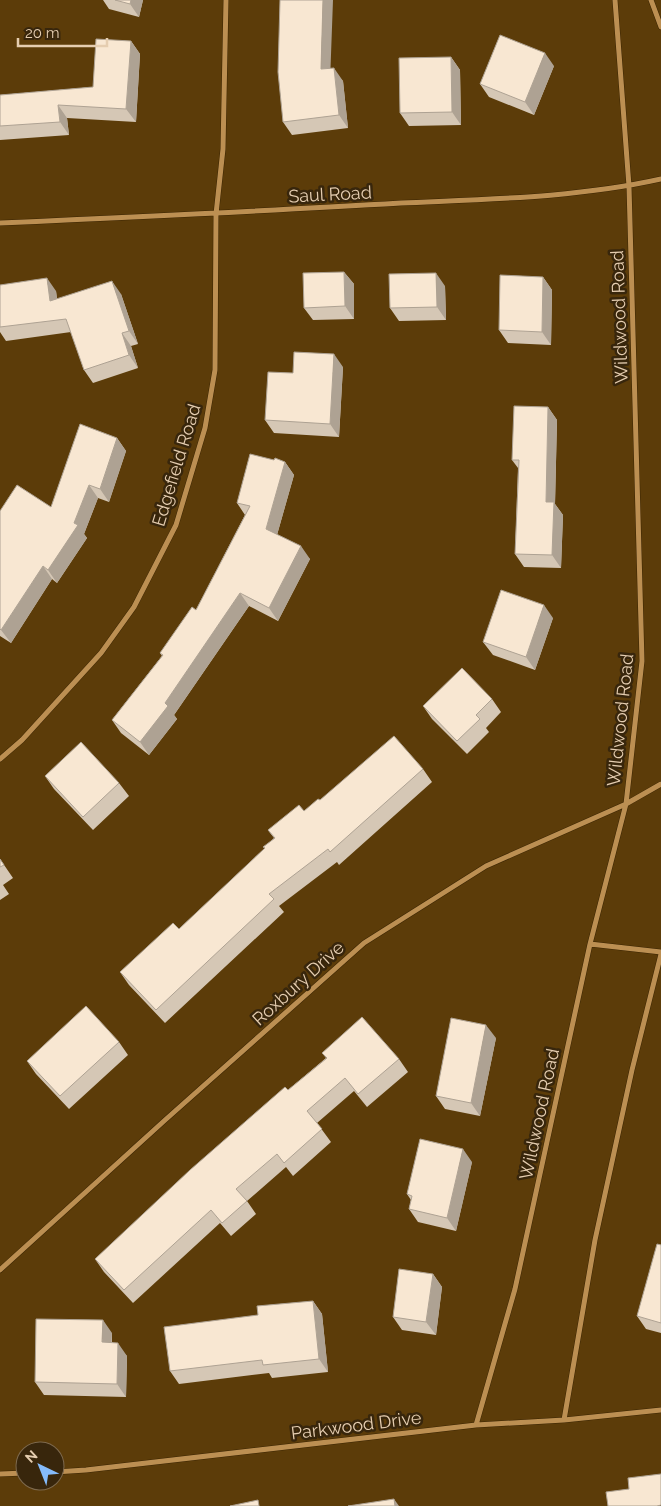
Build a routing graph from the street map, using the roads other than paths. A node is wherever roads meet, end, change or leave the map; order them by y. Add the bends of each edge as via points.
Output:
1 (226, 0) edge
2 (615, 0) edge
3 (651, 0) edge
4 (661, 28) edge
5 (661, 179) edge
6 (629, 186) junction
7 (216, 214) junction
8 (0, 223) edge
9 (0, 759) edge
10 (661, 784) edge
11 (626, 804) junction
12 (590, 944) junction
13 (661, 953) edge
14 (0, 1270) edge
15 (661, 1410) edge
16 (564, 1420) junction
17 (476, 1425) junction
18 (65, 1471) edge
19 (15, 1473) edge
20 (0, 1474) edge

1 - 7 street, Edgefield Road via 223,148
2 - 6 street, Wildwood Road
3 - 4 street
5 - 6 street, Saul Road
6 - 7 street, Saul Road via 554,195
6 - 11 street, Wildwood Road via 642,661
7 - 8 street, Saul Road
7 - 9 street, Edgefield Road via 215,370 205,428 176,525 134,607 101,653 22,740
10 - 11 street, Roxbury Drive
11 - 12 street, Wildwood Road
11 - 14 street, Roxbury Drive via 486,866 364,943
12 - 13 street
12 - 17 street, Wildwood Road via 515,1289
13 - 16 street via 595,1240
15 - 16 street, Parkwood Drive
16 - 17 street, Parkwood Drive
17 - 18 street, Parkwood Drive
19 - 20 street

